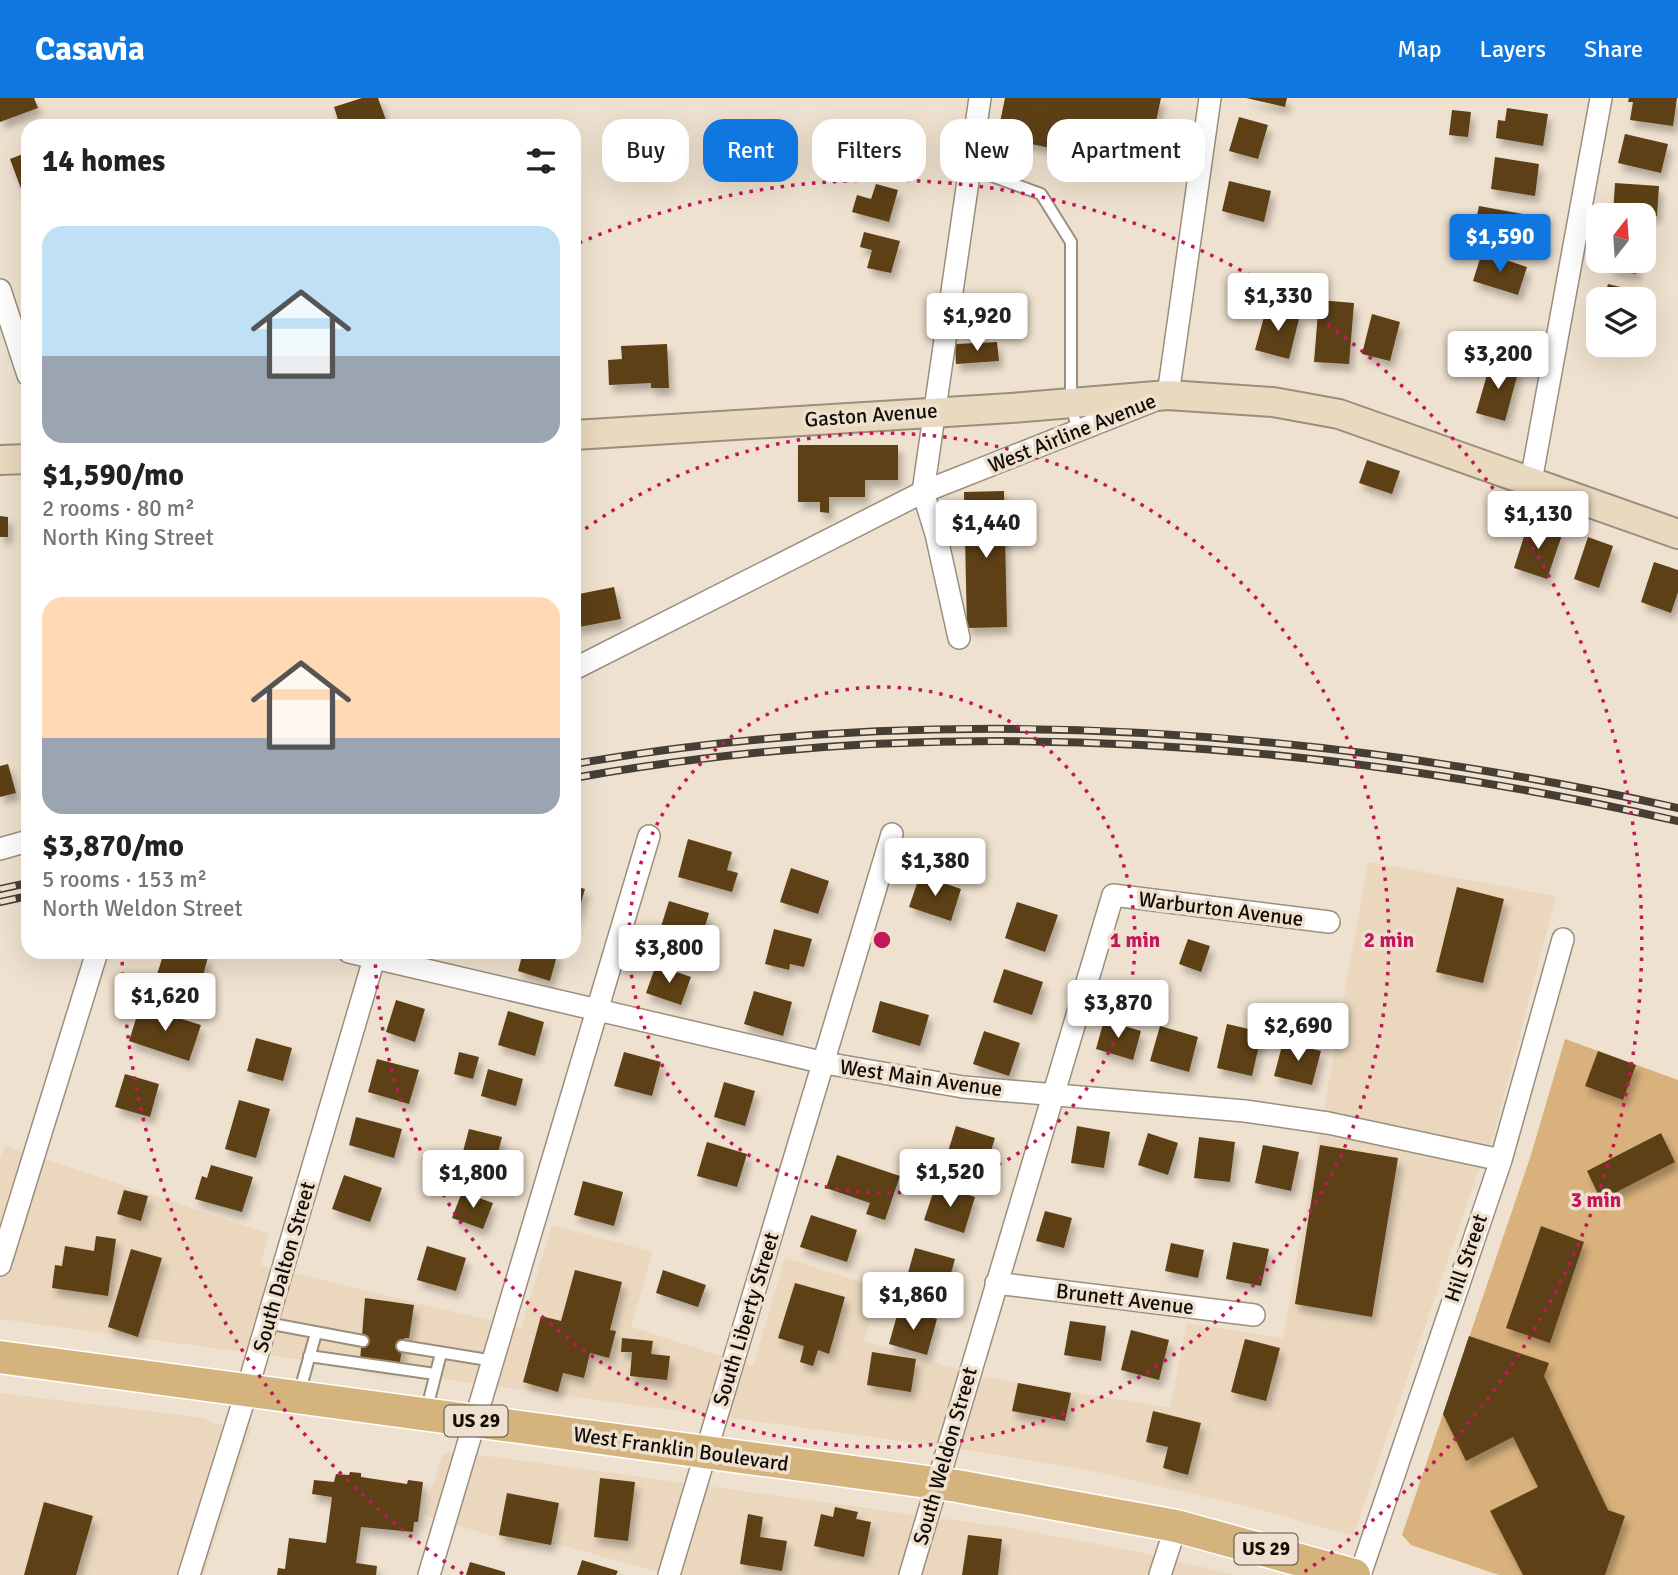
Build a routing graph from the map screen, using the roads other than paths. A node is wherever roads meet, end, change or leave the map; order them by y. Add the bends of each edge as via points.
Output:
1 (980, 98) edge
2 (1210, 98) edge
3 (1601, 98) edge
4 (977, 119) edge
5 (968, 182) edge
6 (1008, 182) edge
7 (0, 290) edge
8 (20, 323) edge
9 (1168, 395) junction
10 (935, 411) junction
11 (1074, 416) junction
12 (581, 435) edge
13 (21, 459) edge
14 (0, 460) edge
15 (1531, 481) junction
16 (923, 492) junction
17 (1678, 534) edge
18 (959, 638) dead end
19 (581, 665) edge
20 (892, 834) dead end
21 (649, 836) dead end
22 (21, 843) edge
23 (0, 849) edge
24 (1114, 895) joint
25 (1329, 922) dead end
26 (1563, 939) dead end
27 (95, 959) edge
28 (374, 959) edge
29 (391, 959) edge
30 (598, 1010) junction
31 (825, 1063) junction
32 (1052, 1095) junction
33 (1501, 1160) junction
34 (0, 1265) edge
35 (996, 1283) junction
36 (1254, 1315) dead end
37 (267, 1323) junction
38 (316, 1333) junction
39 (363, 1340) dead end
40 (402, 1346) dead end
41 (441, 1353) junction
42 (309, 1356) junction
43 (0, 1357) edge
44 (494, 1361) junction
45 (435, 1374) junction
46 (247, 1390) junction
47 (298, 1397) junction
48 (425, 1414) junction
49 (477, 1421) junction
50 (705, 1452) junction
51 (938, 1483) junction
52 (1176, 1526) junction
53 (189, 1575) edge
54 (429, 1575) edge
55 (668, 1575) edge
56 (910, 1575) edge
57 (1160, 1575) edge
58 (1354, 1575) edge
59 (1360, 1575) edge

1 - 4 street
2 - 9 street
3 - 15 street
5 - 10 street
6 - 11 lane via 1041,194 1071,242
7 - 8 street
9 - 11 main road, Gaston Avenue
9 - 15 main road, West Airline Avenue via 1307,406
10 - 11 main road, Gaston Avenue
10 - 12 main road, Gaston Avenue
10 - 16 street
11 - 16 street, West Airline Avenue
13 - 14 main road
15 - 17 main road, West Airline Avenue
16 - 18 street
16 - 19 street, West Airline Avenue
20 - 31 street, South Liberty Street
21 - 30 street
22 - 23 street
24 - 25 street, Warburton Avenue
24 - 32 street, South Weldon Street
26 - 33 street, Hill Street
27 - 34 street
28 - 37 street, South Dalton Street
29 - 30 street, West Main Avenue
30 - 31 street, West Main Avenue
30 - 44 street
31 - 32 street, West Main Avenue via 963,1087
31 - 50 street, South Liberty Street
32 - 33 street, West Main Avenue via 1317,1121
32 - 35 street, South Weldon Street
33 - 59 street, Hill Street
35 - 36 street, Brunett Avenue
35 - 51 street, South Weldon Street
37 - 38 lane
37 - 46 street, South Dalton Street
38 - 39 lane
38 - 42 lane
40 - 41 lane
41 - 44 lane
41 - 45 lane
42 - 45 lane
42 - 47 lane
43 - 46 main road, West Franklin Boulevard / US 29
44 - 49 street
45 - 48 lane
46 - 47 main road, West Franklin Boulevard / US 29
46 - 53 street, South Dalton Street
47 - 48 main road, West Franklin Boulevard / US 29
48 - 49 main road, West Franklin Boulevard / US 29
49 - 50 main road, West Franklin Boulevard / US 29
49 - 54 street
50 - 51 main road, West Franklin Boulevard / US 29
50 - 55 street, South Liberty Street
51 - 52 main road, West Franklin Boulevard / US 29
51 - 56 street, South Weldon Street
52 - 57 street
52 - 58 main road, West Franklin Boulevard / US 29

